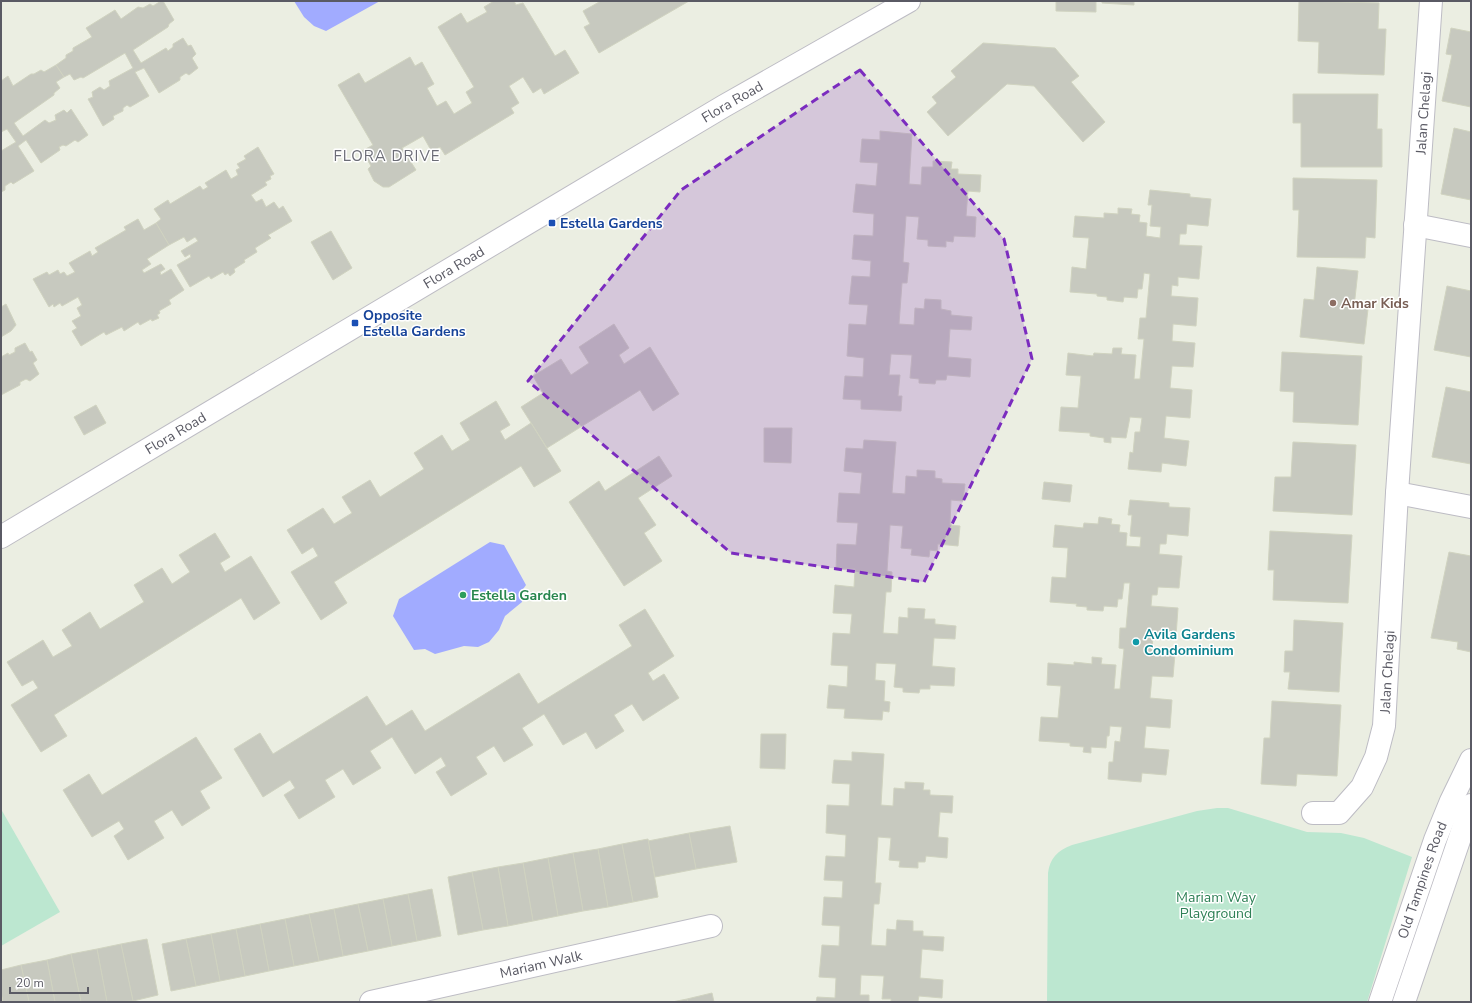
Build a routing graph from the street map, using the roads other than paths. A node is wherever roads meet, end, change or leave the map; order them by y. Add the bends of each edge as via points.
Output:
1 (909, 1) edge
2 (1431, 1) edge
3 (1415, 225) junction
4 (1471, 236) edge
5 (1397, 493) junction
6 (1471, 507) edge
7 (1, 537) edge
8 (1471, 760) edge
9 (1471, 805) edge
10 (1313, 813) dead end
11 (711, 926) dead end
12 (371, 1002) edge
13 (1380, 1002) edge
14 (1404, 1002) edge

1 - 7 street, Flora Road via 724,106
2 - 3 street, Jalan Chelagi
3 - 4 street
3 - 5 street, Jalan Chelagi
5 - 6 street
5 - 10 street, Jalan Chelagi via 1384,726 1376,757 1362,787 1339,813
8 - 13 street, Old Tampines Road via 1450,801 1435,840
9 - 14 street, Old Tampines Road
11 - 12 street, Mariam Walk

